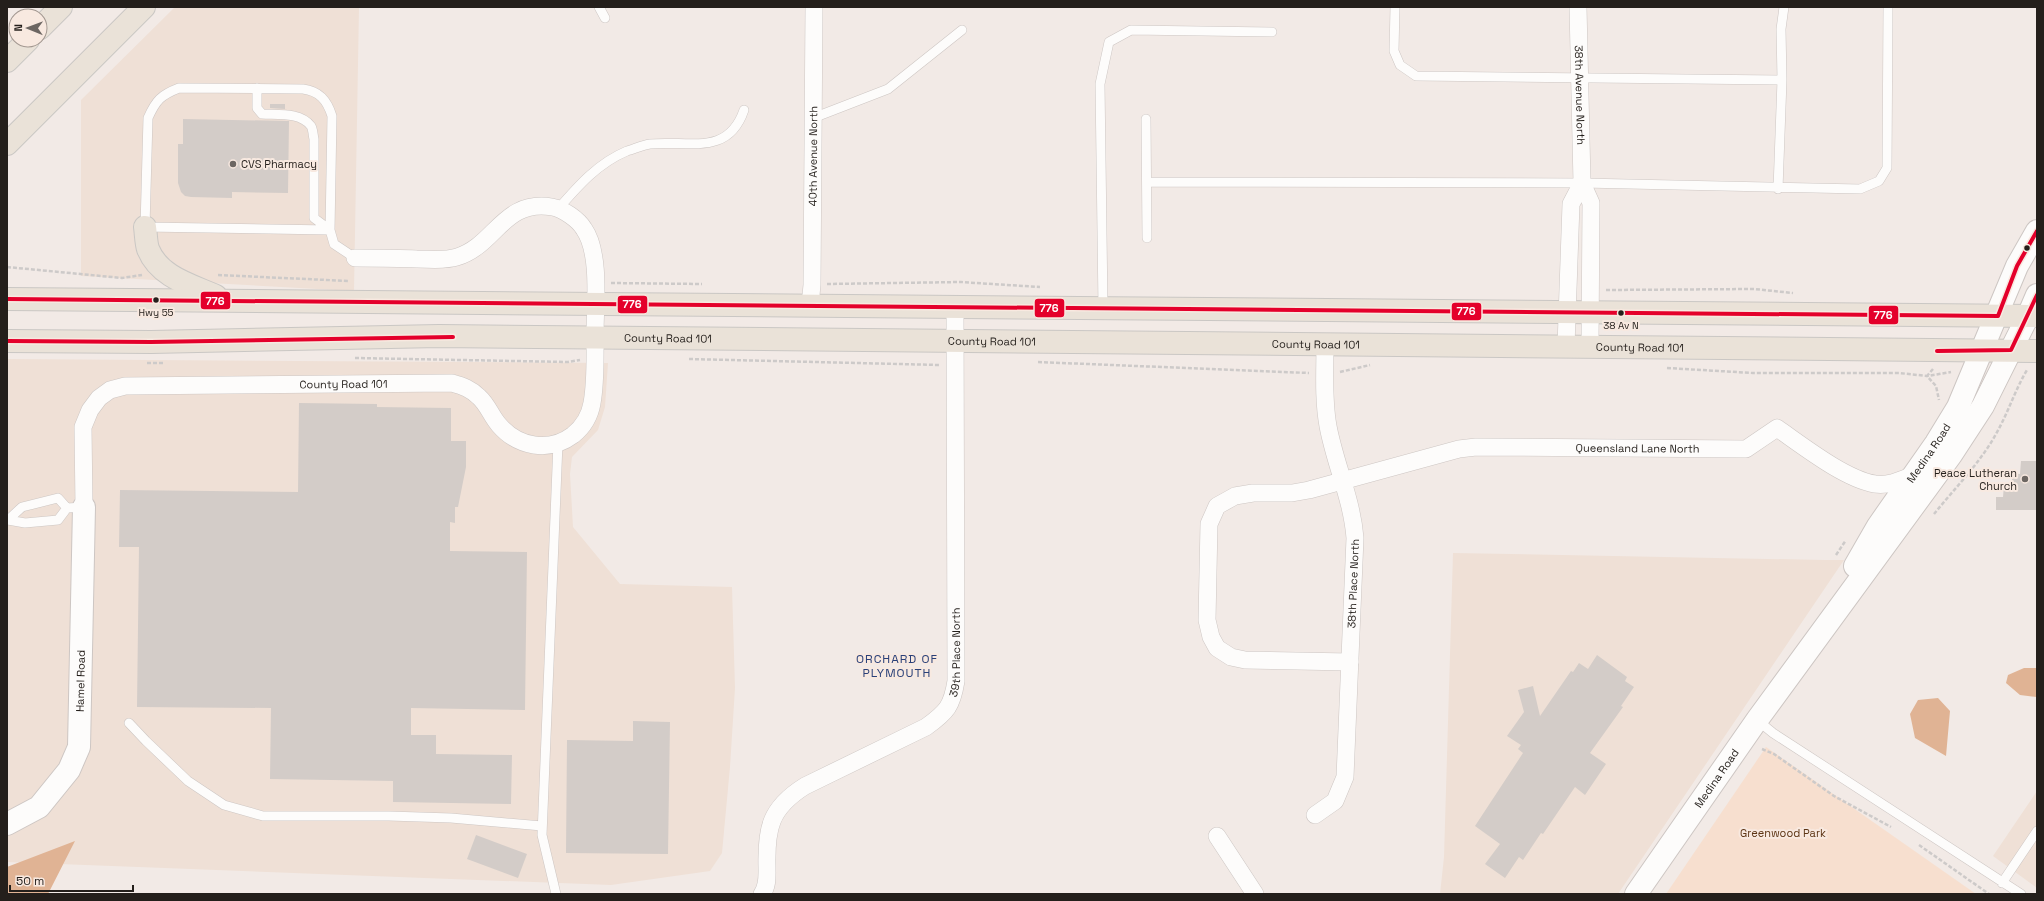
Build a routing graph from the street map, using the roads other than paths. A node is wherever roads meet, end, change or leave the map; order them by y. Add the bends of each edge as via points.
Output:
1 (61, 7) edge
2 (144, 7) edge
3 (599, 7) edge
4 (814, 7) edge
5 (1395, 7) edge
6 (1578, 7) edge
7 (1784, 7) edge
8 (1888, 7) edge
9 (604, 18) dead end
10 (48, 20) edge
11 (962, 30) dead end
12 (1272, 32) dead end
13 (20, 48) edge
14 (7, 61) edge
15 (1579, 78) junction
16 (1782, 80) junction
17 (257, 88) junction
18 (744, 110) dead end
19 (813, 118) junction
20 (1146, 119) dead end
21 (7, 144) edge
22 (1147, 182) junction
23 (1582, 183) junction
24 (1778, 189) junction
25 (558, 210) junction
26 (146, 227) junction
27 (330, 230) junction
28 (2037, 231) edge
29 (1147, 238) dead end
30 (356, 258) joint
31 (2037, 295) edge
32 (11, 297) edge
33 (224, 300) junction
34 (595, 303) junction
35 (810, 305) junction
36 (955, 306) junction
37 (1103, 308) junction
38 (1567, 313) junction
39 (1591, 313) junction
40 (1998, 316) junction
41 (2033, 316) edge
42 (595, 337) junction
43 (954, 340) junction
44 (7, 341) edge
45 (1326, 343) junction
46 (1566, 346) junction
47 (1590, 346) junction
48 (2007, 358) junction
49 (1978, 360) junction
50 (2035, 360) edge
51 (558, 443) junction
52 (1913, 475) junction
53 (1343, 481) junction
54 (76, 507) junction
55 (8, 520) edge
56 (1350, 662) junction
57 (1799, 665) junction
58 (1757, 720) junction
59 (129, 723) dead end
60 (1315, 814) dead end
61 (7, 824) edge
62 (542, 826) junction
63 (2037, 831) edge
64 (1217, 836) dead end
65 (2002, 882) junction
66 (556, 894) edge
67 (762, 894) edge
68 (1255, 894) edge
69 (1636, 894) edge
70 (2021, 894) edge

1 - 10 main road
2 - 21 main road
3 - 9 lane
4 - 19 street, 40th Avenue North
5 - 15 lane via 1394,51 1400,65 1416,76
6 - 15 street, 38th Avenue North
7 - 16 lane via 1781,29
8 - 24 lane via 1887,168 1879,181 1860,189
11 - 19 lane via 888,89
12 - 37 lane via 1131,30 1109,42 1100,84
13 - 14 main road
15 - 16 lane
15 - 23 street, 38th Avenue North
16 - 24 lane
17 - 26 lane via 179,88 166,93 155,103 148,118
17 - 27 lane via 257,108 262,114 290,115 304,120 312,127 314,218
17 - 27 lane via 313,90 328,104 332,116
18 - 25 lane via 734,129 712,143 649,144 626,152 580,183
19 - 35 street, 40th Avenue North
20 - 22 lane
22 - 23 lane
22 - 29 lane
23 - 24 lane
23 - 38 street, 38th Avenue North via 1571,204
23 - 39 street, 38th Avenue North via 1591,203
25 - 30 street, County Road 101 via 552,207 526,207 511,215 475,249 457,257
25 - 34 street, County Road 101 via 573,217 585,230 593,251
26 - 27 lane
26 - 33 main road via 148,248 159,268 178,280
27 - 30 lane via 334,244
28 - 40 street, Medina Road via 2017,266
31 - 41 street, Medina Road
32 - 33 main road
33 - 34 main road
34 - 35 main road
34 - 42 street, County Road 101
35 - 36 main road
36 - 37 main road
36 - 43 street, 39th Place North
37 - 38 main road
38 - 39 main road
38 - 46 street, 38th Avenue North
39 - 40 main road
39 - 47 street, 38th Avenue North
40 - 41 main road
40 - 49 street, Medina Road
41 - 48 street, Medina Road
42 - 43 main road, County Road 101
42 - 44 main road, County Road 101 via 438,336 150,342
42 - 51 street, County Road 101 via 592,404 585,422 573,434
43 - 45 main road, County Road 101
43 - 67 street, 39th Place North via 956,681 953,700 942,716 926,727 789,796 777,810 770,826 766,845 767,882
45 - 46 main road, County Road 101
45 - 53 street, 38th Place North via 1327,425
46 - 47 main road, County Road 101
47 - 49 main road, County Road 101
48 - 49 main road, County Road 101
48 - 50 main road, County Road 101
48 - 57 street, Medina Road via 1983,406 1950,455
49 - 52 street, Medina Road via 1958,407
51 - 54 street, County Road 101 via 535,446 508,435 479,396 466,387 452,383 125,386 110,390 99,398 90,410 83,427
51 - 62 lane
52 - 53 street, Queensland Lane North via 1887,484 1861,480 1820,457 1777,428 1746,449 1459,449
52 - 57 street, Medina Road via 1878,526
53 - 56 street, 38th Place North via 1354,522 1355,538
53 - 56 street, Queensland Lane North via 1292,494 1253,493 1235,496 1217,506 1209,524 1207,620 1217,648 1231,657 1245,660
54 - 55 lane via 58,520 25,523
54 - 55 lane via 58,498 52,499 22,507
54 - 61 street, Hamel Road via 79,747 69,770 40,806
56 - 60 street, 38th Place North via 1345,777 1335,801
57 - 58 street, Medina Road
58 - 65 lane via 1773,733
58 - 69 street, Medina Road
59 - 62 lane via 188,781 224,805 263,816 451,818
62 - 66 lane
63 - 65 lane
64 - 68 street
65 - 70 lane

